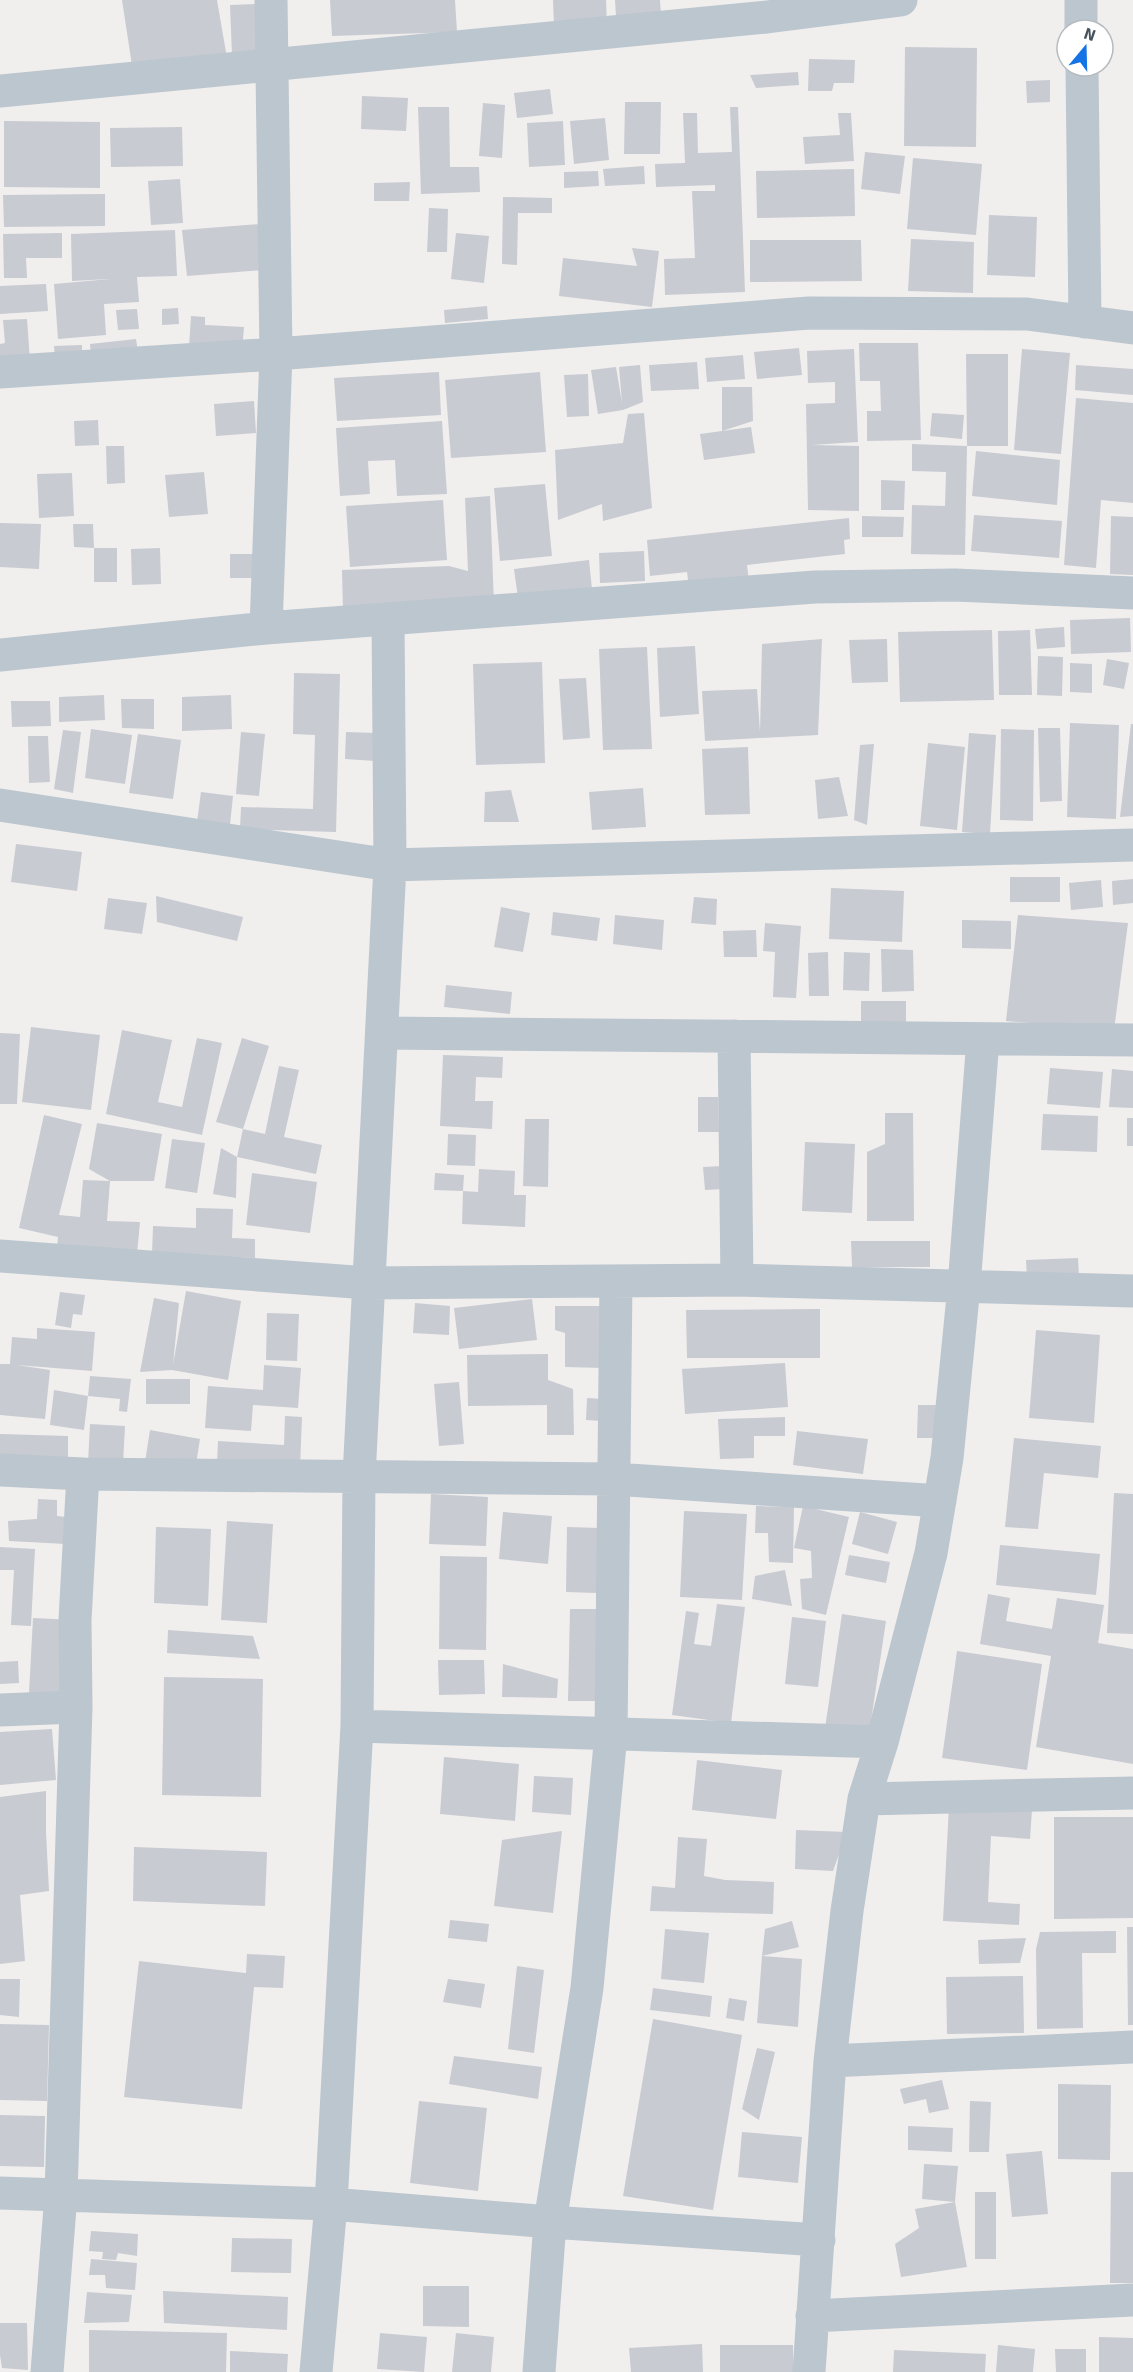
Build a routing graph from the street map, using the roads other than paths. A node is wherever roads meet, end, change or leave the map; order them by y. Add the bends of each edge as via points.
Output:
1 (271, 0) edge
2 (901, 0) edge
3 (1081, 0) edge
4 (1081, 18) edge
5 (271, 64) junction
6 (1082, 78) edge
7 (0, 91) edge
8 (1085, 322) junction
9 (1133, 328) edge
10 (276, 354) junction
11 (0, 372) edge
12 (1133, 593) edge
13 (388, 619) junction
14 (266, 628) junction
15 (0, 655) edge
16 (0, 806) edge
17 (1133, 845) edge
18 (390, 865) junction
19 (383, 1033) junction
20 (734, 1036) junction
21 (983, 1039) junction
22 (1133, 1040) edge
23 (0, 1256) edge
24 (616, 1281) junction
25 (736, 1281) junction
26 (368, 1283) junction
27 (964, 1286) junction
28 (1133, 1291) edge
29 (0, 1470) edge
30 (83, 1474) junction
31 (359, 1477) junction
32 (614, 1479) junction
33 (940, 1501) junction
34 (76, 1707) junction
35 (0, 1710) edge
36 (357, 1726) junction
37 (611, 1734) junction
38 (882, 1743) junction
39 (1133, 1793) edge
40 (864, 1799) junction
41 (1133, 2047) edge
42 (830, 2061) junction
43 (0, 2193) edge
44 (61, 2195) junction
45 (331, 2204) junction
46 (550, 2222) junction
47 (819, 2240) junction
48 (1133, 2300) edge
49 (813, 2316) junction
50 (47, 2372) edge
51 (316, 2372) edge
52 (539, 2372) edge
53 (809, 2372) edge

1 - 5 street
2 - 5 street
3 - 4 street
5 - 7 street
5 - 10 street
6 - 8 street
8 - 9 street
8 - 10 street via 1027,314 809,313
10 - 11 street
10 - 14 street
12 - 13 street via 955,585 815,587
13 - 14 street
13 - 18 street
14 - 15 street
16 - 18 street
17 - 18 street
18 - 19 street
19 - 20 street
19 - 26 street
20 - 21 street
20 - 25 street
21 - 22 street
21 - 27 street
23 - 26 street
24 - 25 street
24 - 26 street
24 - 32 street
25 - 27 street
26 - 31 street
27 - 28 street
27 - 33 street
29 - 30 street
30 - 31 street
30 - 34 street via 75,1620
31 - 32 street
31 - 36 street
32 - 33 street
32 - 37 street
33 - 38 street via 931,1553
34 - 35 street
34 - 44 street
36 - 37 street
36 - 45 street
37 - 38 street
37 - 46 street via 586,1988
38 - 40 street
39 - 40 street
40 - 42 street
41 - 42 street
42 - 47 street
43 - 44 street
44 - 45 street
44 - 50 street
45 - 46 street
45 - 51 street
46 - 47 street
46 - 52 street
47 - 49 street
48 - 49 street
49 - 53 street

